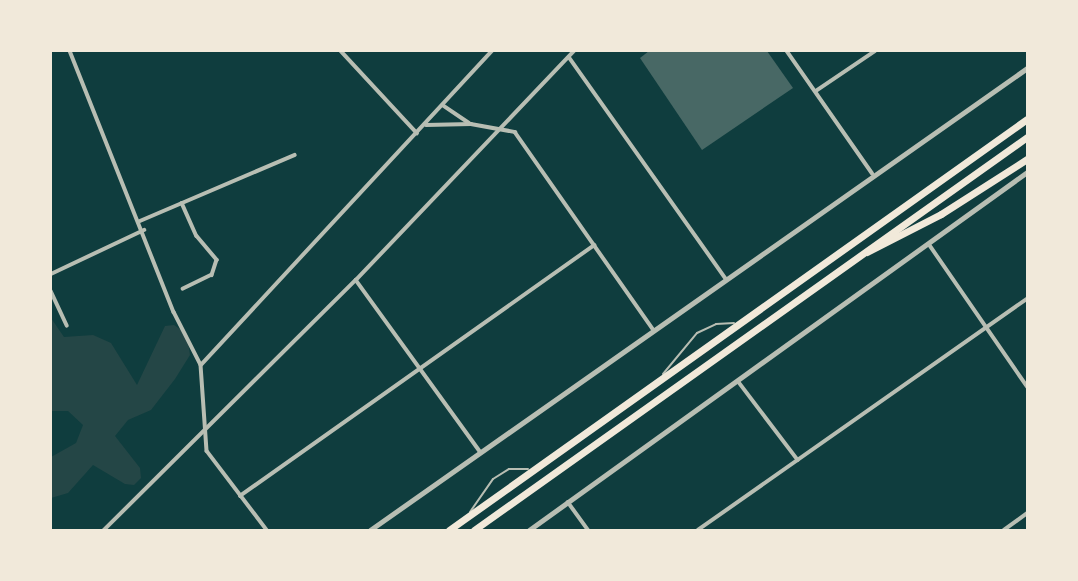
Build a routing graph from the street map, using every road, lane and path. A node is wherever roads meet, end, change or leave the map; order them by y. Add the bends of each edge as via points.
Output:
1 (70, 51) edge
2 (341, 51) edge
3 (492, 51) edge
4 (574, 51) edge
5 (787, 51) edge
6 (875, 51) edge
7 (569, 56) junction
8 (1027, 68) edge
9 (816, 91) junction
10 (444, 106) junction
11 (1027, 119) edge
12 (471, 124) junction
13 (425, 125) junction
14 (499, 127) junction
15 (417, 133) junction
16 (1027, 136) edge
17 (295, 155) dead end
18 (1027, 159) edge
19 (1027, 172) edge
20 (872, 173) junction
21 (182, 203) junction
22 (141, 220) junction
23 (144, 230) junction
24 (929, 244) junction
25 (594, 246) junction
26 (839, 267) junction
27 (51, 274) edge
28 (356, 280) junction
29 (727, 281) junction
30 (183, 289) dead end
31 (51, 291) edge
32 (1027, 299) edge
33 (738, 323) junction
34 (67, 326) dead end
35 (987, 328) junction
36 (653, 329) junction
37 (201, 365) junction
38 (422, 371) junction
39 (661, 377) junction
40 (738, 381) junction
41 (1027, 386) edge
42 (203, 434) junction
43 (480, 451) junction
44 (798, 460) junction
45 (533, 470) junction
46 (240, 496) junction
47 (568, 502) junction
48 (1027, 513) edge
49 (467, 517) junction
50 (107, 529) edge
51 (267, 530) edge
52 (370, 530) edge
53 (449, 530) edge
54 (474, 530) edge
55 (529, 530) edge
56 (588, 530) edge
57 (698, 530) edge
58 (1004, 530) edge

1 - 22 street
2 - 15 street
3 - 10 street
4 - 7 street
5 - 9 street
6 - 9 street
7 - 14 street
7 - 29 street
8 - 20 street
9 - 20 street
10 - 12 street
10 - 13 street
11 - 33 highway
12 - 13 street
12 - 14 street
13 - 15 street
14 - 25 street via 515,132 525,143
14 - 28 street
15 - 37 street
16 - 26 highway
17 - 21 street
18 - 26 highway via 941,214
19 - 24 street
20 - 29 street
21 - 22 street
21 - 30 street via 197,236 217,260 212,275
22 - 23 street
23 - 27 street
23 - 37 street via 174,312
24 - 35 street
24 - 40 street
25 - 36 street
25 - 38 street
26 - 54 highway
28 - 38 street
28 - 42 street
29 - 36 street
31 - 34 street
32 - 35 street
33 - 39 highway
33 - 39 lane via 716,324 697,333
35 - 41 street
35 - 44 street
36 - 43 street
37 - 42 street
38 - 43 street
38 - 46 street
39 - 45 highway
40 - 44 street
40 - 47 street
42 - 46 street via 207,451
42 - 50 street via 141,489
43 - 52 street
44 - 57 street
45 - 49 highway
45 - 49 lane via 509,469 493,479
46 - 51 street
47 - 55 street
47 - 56 street
48 - 58 street
49 - 53 highway

